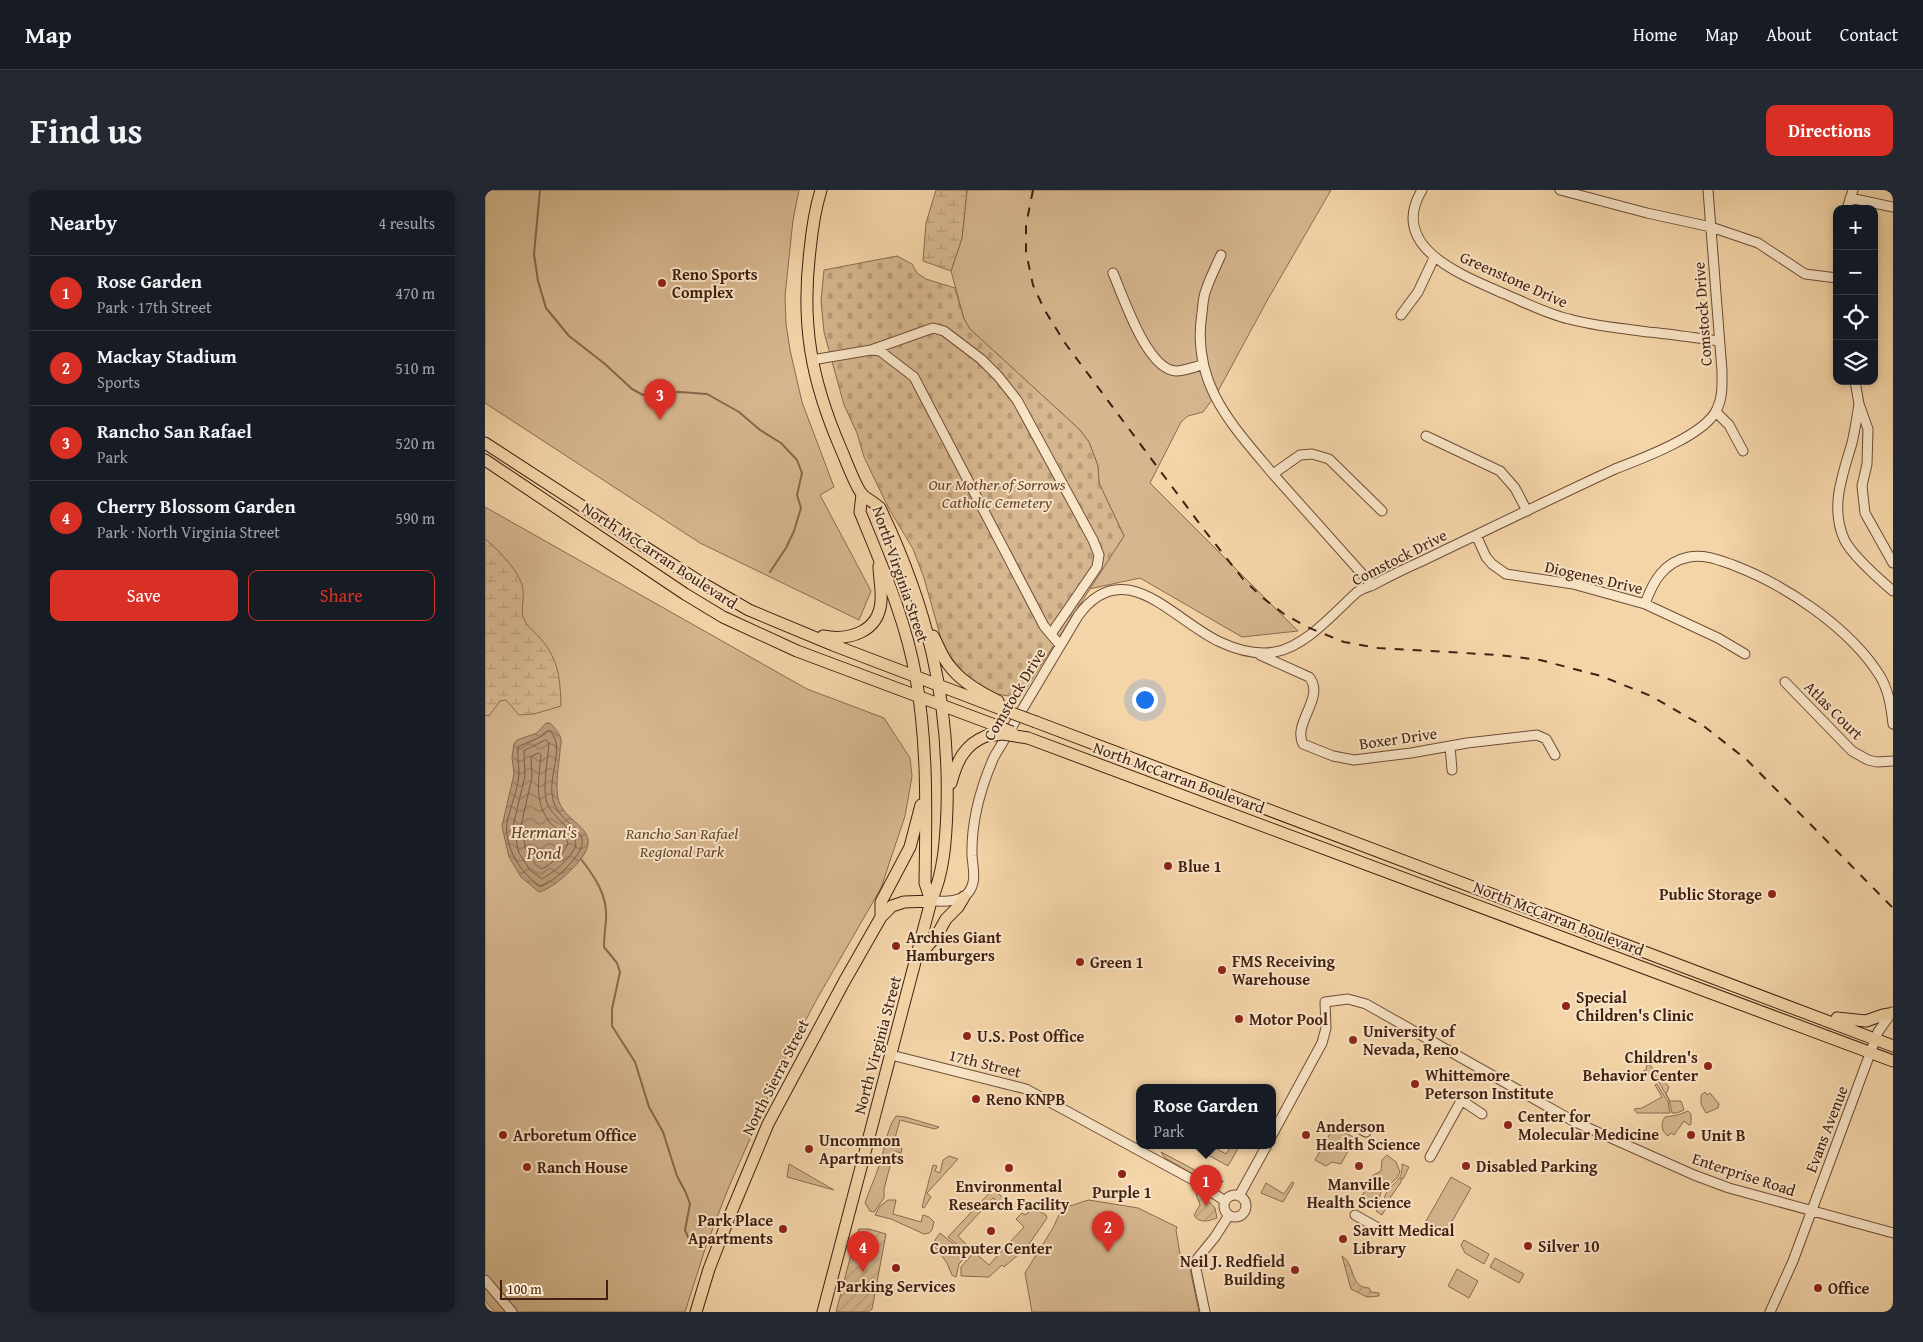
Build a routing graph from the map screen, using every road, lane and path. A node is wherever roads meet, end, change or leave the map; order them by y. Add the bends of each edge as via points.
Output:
1 (821, 190) edge
2 (1421, 190) edge
3 (1560, 190) edge
4 (1708, 190) edge
5 (1852, 194) edge
6 (1893, 207) edge
7 (1711, 227) junction
8 (1221, 255) dead end
9 (1434, 258) junction
10 (1113, 273) dead end
11 (1833, 278) edge
12 (1401, 315) dead end
13 (1719, 341) junction
14 (871, 350) junction
15 (812, 360) junction
16 (1202, 365) junction
17 (1856, 385) edge
18 (1859, 404) junction
19 (1716, 412) junction
20 (1426, 436) dead end
21 (485, 443) edge
22 (1743, 451) dead end
23 (485, 460) edge
24 (1273, 474) junction
25 (862, 494) junction
26 (1382, 511) dead end
27 (1527, 511) junction
28 (1476, 535) junction
29 (878, 554) junction
30 (1893, 563) edge
31 (1372, 585) junction
32 (1893, 591) edge
33 (1645, 604) junction
34 (924, 618) junction
35 (787, 628) junction
36 (1051, 634) junction
37 (1060, 644) junction
38 (1256, 653) junction
39 (1745, 654) dead end
40 (916, 677) junction
41 (1785, 682) dead end
42 (939, 686) junction
43 (919, 697) junction
44 (942, 706) junction
45 (1003, 706) junction
46 (1893, 723) edge
47 (1028, 738) junction
48 (1450, 746) junction
49 (1555, 755) dead end
50 (1893, 761) edge
51 (1452, 770) dead end
52 (926, 790) junction
53 (947, 794) junction
54 (964, 897) junction
55 (931, 901) junction
56 (881, 917) junction
57 (916, 959) junction
58 (1891, 1012) edge
59 (1808, 1013) junction
60 (1876, 1039) junction
61 (1893, 1046) edge
62 (1871, 1052) junction
63 (891, 1055) junction
64 (1893, 1061) edge
65 (1482, 1114) dead end
66 (1276, 1128) edge
67 (1136, 1148) edge
68 (1137, 1149) edge
69 (1265, 1149) edge
70 (1430, 1157) dead end
71 (1239, 1196) junction
72 (1225, 1201) junction
73 (1812, 1210) junction
74 (1229, 1215) junction
75 (1355, 1215) dead end
76 (1378, 1228) dead end
77 (1893, 1233) edge
78 (485, 1280) edge
79 (512, 1312) edge
80 (696, 1312) edge
81 (823, 1312) edge
82 (1205, 1312) edge
83 (1771, 1312) edge

1 - 15 main road, North Virginia Street via 806,294
2 - 9 street, Greenstone Drive via 1414,207 1414,227
3 - 7 street
4 - 7 street, Comstock Drive
5 - 6 street
7 - 11 street via 1758,243 1805,274
7 - 13 street, Comstock Drive
8 - 16 street via 1205,291 1199,331
9 - 12 street via 1418,292
9 - 13 street, Greenstone Drive via 1486,286 1569,319
10 - 16 street via 1145,346 1159,364 1175,371
13 - 19 street, Comstock Drive via 1722,385
14 - 15 street
14 - 36 street via 880,351 913,378 1043,626
14 - 36 street via 938,328 981,359 1017,400 1099,555 1097,567
15 - 25 main road, North Virginia Street via 826,413
16 - 24 street via 1230,423
17 - 18 street
18 - 30 street via 1868,429 1863,486 1865,513
18 - 32 street via 1839,491 1839,521 1845,541
19 - 22 street via 1729,425
19 - 27 street, Comstock Drive via 1701,428 1688,435
20 - 27 street via 1500,471 1515,488
21 - 35 main road, North McCarran Boulevard via 702,583
23 - 43 main road, North McCarran Boulevard via 723,616 797,651
24 - 26 street via 1300,455 1312,454 1329,459
24 - 31 street
25 - 29 main road, North Virginia Street via 861,512
25 - 34 main road, North Virginia Street via 880,508 909,573
27 - 28 street, Comstock Drive
28 - 31 street, Comstock Drive
28 - 33 street, Diogenes Drive via 1486,557 1506,574 1573,584
29 - 35 main road via 881,601 869,627 842,638
29 - 40 main road, North Virginia Street via 900,615
31 - 38 street, Comstock Drive via 1356,593 1297,645
33 - 39 street, Diogenes Drive
33 - 46 street via 1659,574 1674,562 1691,556 1721,560 1768,580 1814,610 1860,650 1884,684
34 - 42 main road, North Virginia Street
34 - 45 main road via 954,671
35 - 40 main road, North McCarran Boulevard
36 - 37 street
37 - 38 street, Comstock Drive via 1091,600 1100,594 1121,590 1142,594 1164,605 1219,642
37 - 54 street, Comstock Drive via 994,757 986,777 973,831 974,878
38 - 48 street, Boxer Drive via 1313,681 1314,692 1300,734 1303,744 1333,756 1355,760
40 - 42 main road, North McCarran Boulevard
40 - 43 main road, North Virginia Street
41 - 50 street, Atlas Court via 1853,751 1868,760
42 - 44 main road, North Virginia Street
42 - 45 main road, North McCarran Boulevard
43 - 44 main road, North McCarran Boulevard
43 - 52 main road, North Virginia Street
44 - 47 main road, North McCarran Boulevard, bridge
44 - 53 main road, North Virginia Street
45 - 59 main road, North McCarran Boulevard, bridge via 1036,722
47 - 53 main road, bridge via 1003,734 986,736 972,744 960,756
47 - 62 main road, North McCarran Boulevard
48 - 49 street, Boxer Drive via 1537,734 1546,740
48 - 51 street, Boxer Drive
52 - 55 main road, North Virginia Street via 925,883
52 - 56 main road via 910,847 881,902
53 - 55 main road, North Virginia Street via 940,879
54 - 55 street via 953,901
54 - 57 main road
55 - 56 main road, North Sierra Street via 897,903
55 - 57 main road, North Virginia Street
56 - 80 main road, North Sierra Street via 768,1124 709,1269
57 - 63 main road, North Virginia Street
58 - 59 main road via 1859,1022
58 - 60 street, Evans Avenue
59 - 60 main road, North McCarran Boulevard
60 - 61 main road, North McCarran Boulevard
60 - 62 street, Evans Avenue
62 - 64 main road, North McCarran Boulevard
62 - 73 street, Evans Avenue
63 - 67 street, 17th Street via 1026,1089
63 - 81 main road, North Virginia Street
65 - 70 street via 1461,1101
66 - 73 street, Enterprise Road via 1322,1043 1326,1028 1325,1002 1349,999 1366,1004 1589,1129 1721,1186
68 - 72 street, 17th Street
69 - 71 street
71 - 72 street via 1229,1196
71 - 74 street via 1244,1200 1245,1210 1237,1216
72 - 74 street via 1224,1207
73 - 77 street, Enterprise Road
73 - 83 street, Evans Avenue
74 - 82 street via 1197,1259
75 - 76 street
78 - 79 street

